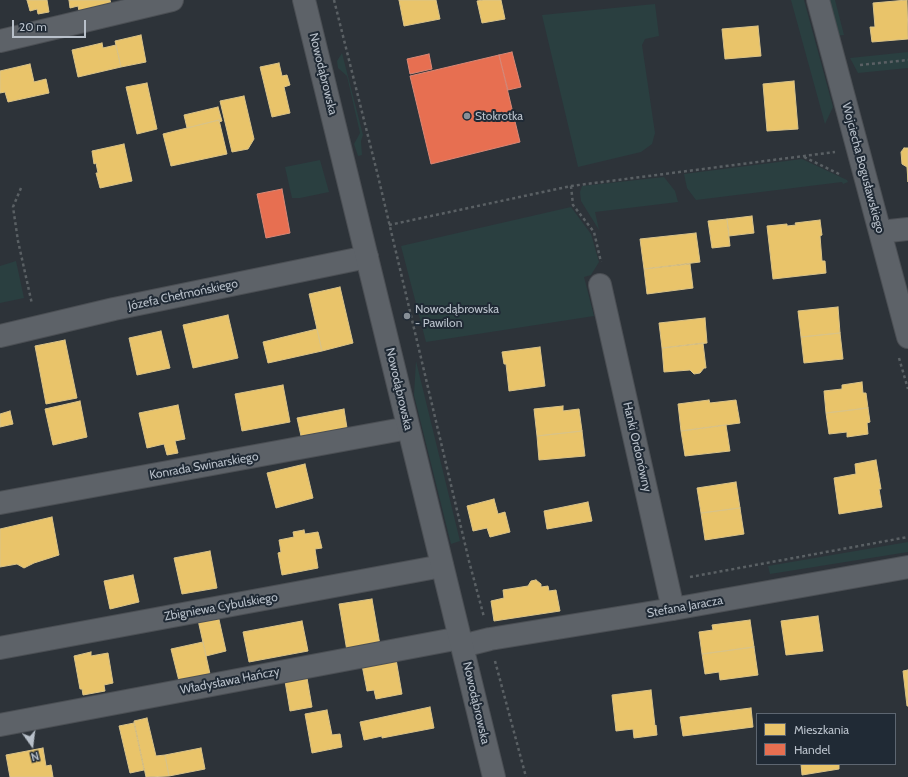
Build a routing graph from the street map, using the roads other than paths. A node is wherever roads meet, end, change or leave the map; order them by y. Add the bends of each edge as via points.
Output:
1 (172, 0) edge
2 (304, 0) edge
3 (818, 0) edge
4 (0, 41) edge
5 (908, 229) edge
6 (880, 232) junction
7 (367, 257) junction
8 (600, 285) road end
9 (0, 336) edge
10 (908, 337) edge
11 (408, 428) junction
12 (0, 503) edge
13 (442, 566) junction
14 (908, 567) edge
15 (673, 609) junction
16 (461, 642) junction
17 (0, 648) edge
18 (0, 725) edge
19 (494, 777) edge

1 - 4 street
2 - 7 street, Nowodąbrowska
3 - 6 street, Wojciecha Bogusławskiego
5 - 6 street
6 - 10 street, Wojciecha Bogusławskiego
7 - 9 street, Józefa Chełmońskiego via 114,309
7 - 11 street, Nowodąbrowska
8 - 15 street, Hanki Ordonówny
11 - 12 street, Konrada Swinarskiego
11 - 13 street, Nowodąbrowska
13 - 16 street, Nowodąbrowska
13 - 17 street, Zbigniewa Cybulskiego
14 - 15 street, Stefana Jaracza
15 - 16 street, Stefana Jaracza
16 - 18 street, Władysława Hańczy
16 - 19 street, Nowodąbrowska

